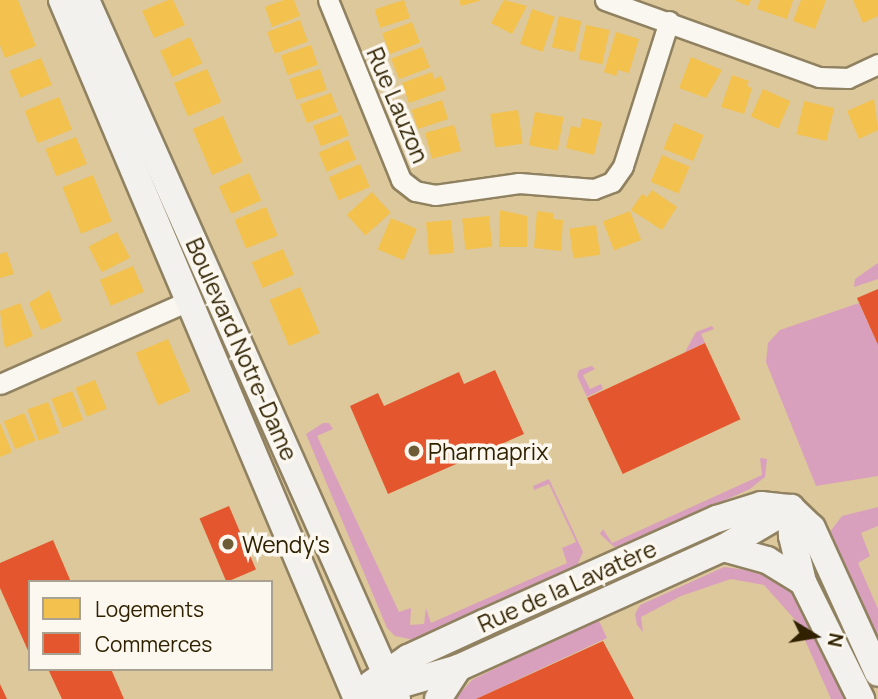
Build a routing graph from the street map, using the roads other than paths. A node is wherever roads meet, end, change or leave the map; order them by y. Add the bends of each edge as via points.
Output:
1 (62, 0) edge
2 (86, 0) edge
3 (328, 0) edge
4 (606, 0) edge
5 (669, 22) junction
6 (878, 64) edge
7 (186, 302) junction
8 (0, 384) edge
9 (791, 508) junction
10 (723, 548) junction
11 (803, 582) junction
12 (458, 668) junction
13 (878, 673) edge
14 (391, 687) edge
15 (353, 698) edge
16 (438, 699) edge
17 (861, 699) edge

1 - 7 street, Boulevard Notre-Dame
2 - 14 street, Boulevard Notre-Dame
3 - 5 street, Rue Lauzon via 401,180 415,191 435,195 519,183 594,189 612,183 623,166
4 - 5 street
5 - 6 street via 819,77 848,78
7 - 8 street
7 - 15 street, Boulevard Notre-Dame
9 - 10 street, Rue de la Lavatère
9 - 11 street
9 - 13 street via 812,528
9 - 14 street, Rue de la Lavatère via 761,505 716,519 408,658
10 - 11 street via 767,560
10 - 12 street, Rue de la Lavatère
11 - 17 street
12 - 14 street, Rue de la Lavatère
12 - 16 street
14 - 15 street, Rue de la Lavatère

